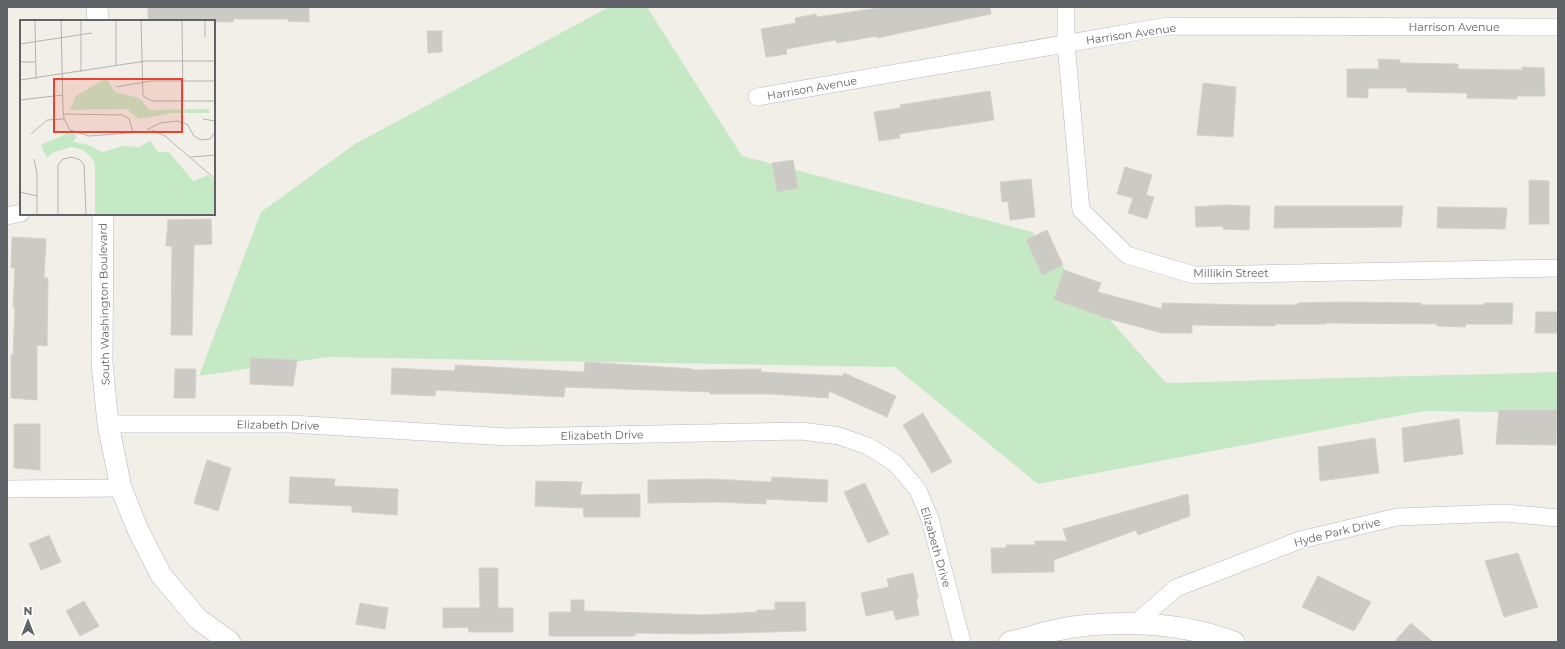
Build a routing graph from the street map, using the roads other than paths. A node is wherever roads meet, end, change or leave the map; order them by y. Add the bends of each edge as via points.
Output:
1 (97, 7) edge
2 (1066, 7) edge
3 (98, 20) edge
4 (1558, 27) edge
5 (1066, 44) junction
6 (757, 97) dead end
7 (20, 213) edge
8 (103, 215) edge
9 (7, 216) edge
10 (1558, 268) edge
11 (108, 424) junction
12 (121, 488) junction
13 (7, 489) edge
14 (1558, 518) edge
15 (1136, 622) junction
16 (230, 642) edge
17 (962, 642) edge
18 (1010, 642) edge
19 (1234, 642) edge

1 - 3 street
2 - 5 street, Millikin Street
4 - 5 street, Harrison Avenue via 1168,26
5 - 6 street, Harrison Avenue
5 - 10 street, Millikin Street via 1081,210 1127,256 1194,275
7 - 9 street
8 - 11 street, South Washington Boulevard via 102,363
11 - 12 street, South Washington Boulevard
11 - 17 street, Elizabeth Drive via 291,424 508,437 802,431 839,436 868,446 894,462 918,490 930,519
12 - 13 street
12 - 16 street, South Washington Boulevard via 138,530 161,575 198,619
14 - 15 street, Hyde Park Drive via 1505,513 1397,517 1300,540 1176,588
15 - 18 street via 1073,628
15 - 19 street via 1177,627

